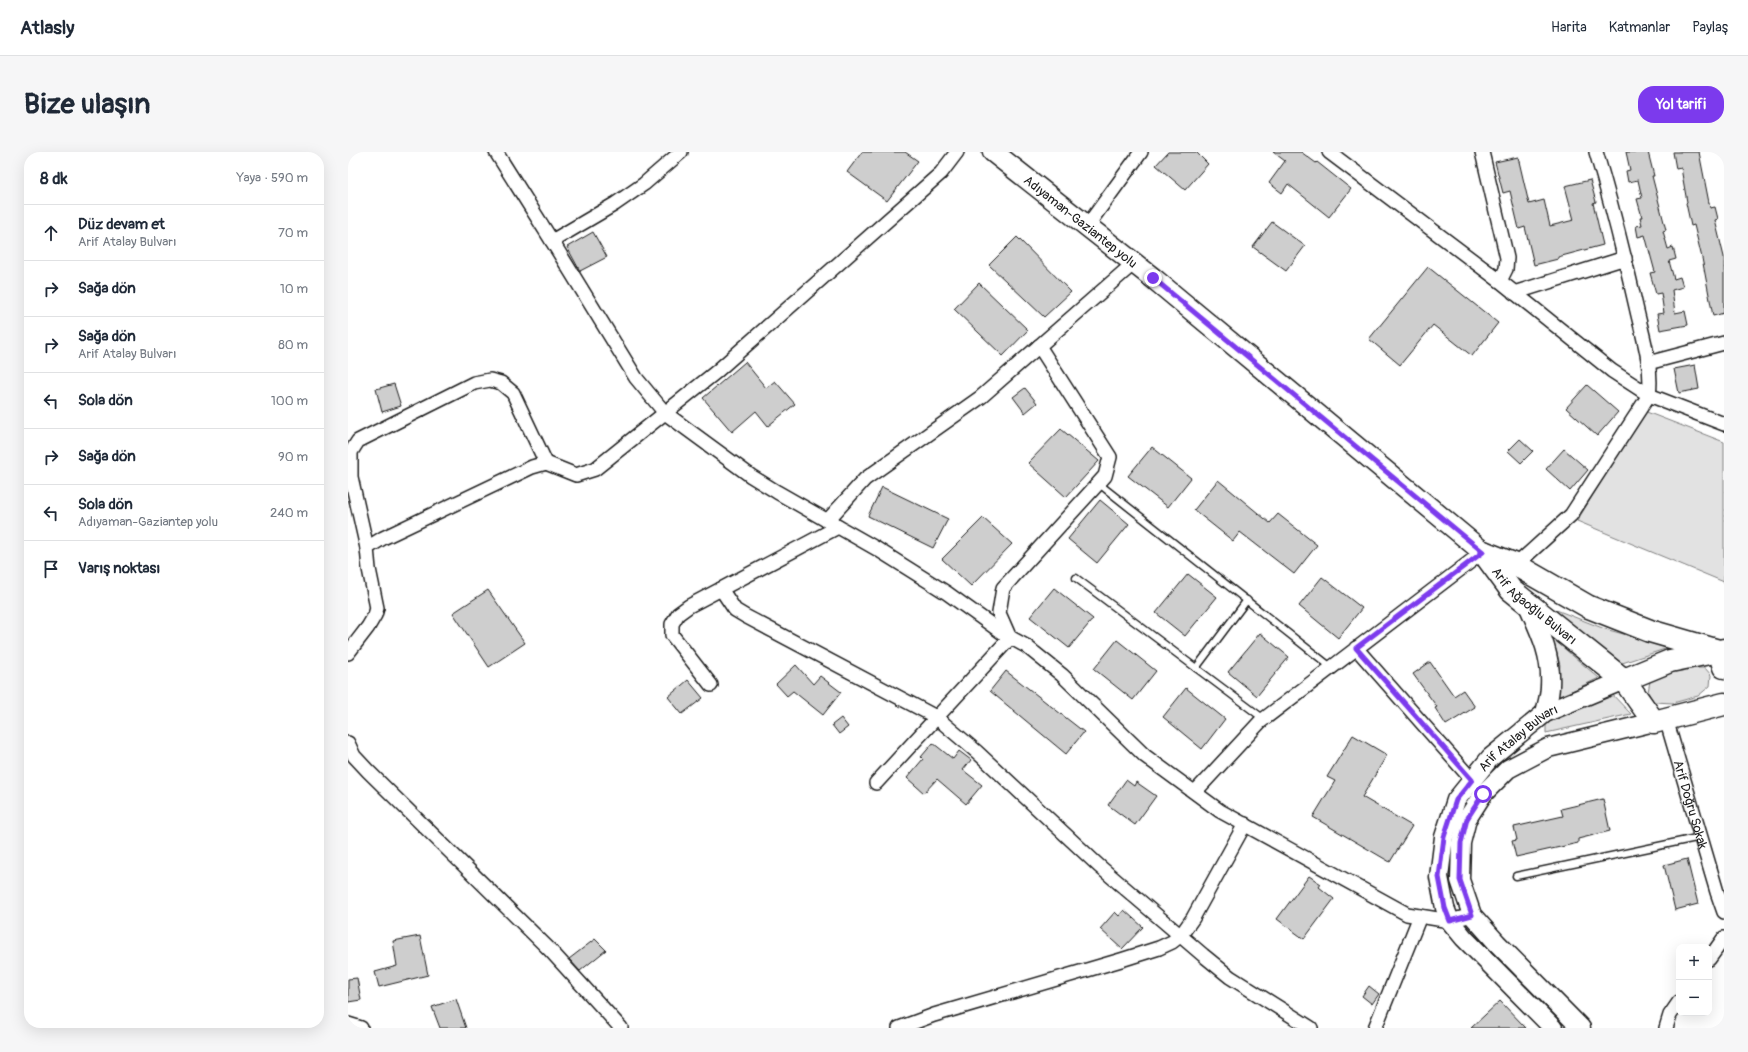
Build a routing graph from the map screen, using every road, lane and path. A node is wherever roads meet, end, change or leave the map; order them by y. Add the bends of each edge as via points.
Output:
1 (496, 152) edge
2 (681, 152) edge
3 (957, 152) edge
4 (993, 152) edge
5 (1140, 152) edge
6 (1329, 152) edge
7 (1482, 152) edge
8 (1596, 152) edge
9 (1087, 226) junction
10 (552, 241) junction
11 (1625, 258) junction
12 (1134, 263) junction
13 (1500, 282) junction
14 (1514, 293) junction
15 (1724, 343) edge
16 (1039, 346) junction
17 (1648, 363) junction
18 (1649, 395) junction
19 (665, 413) junction
20 (1724, 424) edge
21 (546, 463) junction
22 (1098, 483) junction
23 (833, 524) junction
24 (367, 548) junction
25 (1483, 552) junction
26 (1516, 565) junction
27 (1076, 578) dead end
28 (721, 589) junction
29 (1246, 600) junction
30 (1527, 603) junction
31 (1010, 638) junction
32 (1356, 648) junction
33 (348, 653) edge
34 (1723, 653) edge
35 (1331, 667) junction
36 (1196, 668) junction
37 (1624, 680) junction
38 (711, 685) dead end
39 (1724, 704) edge
40 (1545, 713) junction
41 (936, 717) junction
42 (1264, 719) junction
43 (1660, 720) junction
44 (348, 744) edge
45 (1472, 780) junction
46 (876, 783) dead end
47 (1195, 792) junction
48 (1245, 824) junction
49 (1701, 837) junction
50 (1516, 876) dead end
51 (1724, 912) edge
52 (1472, 915) junction
53 (1420, 916) junction
54 (1450, 921) junction
55 (1181, 935) junction
56 (1724, 938) edge
57 (1712, 955) edge
58 (1676, 1006) edge
59 (348, 1024) edge
60 (361, 1028) edge
61 (621, 1028) edge
62 (899, 1028) edge
63 (1311, 1028) edge
64 (1375, 1028) edge
65 (1553, 1028) edge
66 (1581, 1028) edge
67 (1666, 1028) edge

1 - 10 street
2 - 10 street via 644,184
3 - 19 street via 942,173 716,372
4 - 9 main road, Adıyaman-Gaziantep yolu
5 - 9 street
6 - 13 street
7 - 13 street via 1508,258
8 - 11 street
9 - 12 main road, Adıyaman-Gaziantep yolu
10 - 19 street via 636,378
11 - 14 street
11 - 17 street
12 - 16 street
12 - 25 main road, Adıyaman-Gaziantep yolu
13 - 14 street
14 - 18 street via 1612,371
15 - 17 street
16 - 22 street via 1110,457 1105,476
16 - 23 street via 981,397 865,479
17 - 18 street via 1651,381
18 - 20 street
18 - 26 street via 1571,516
19 - 21 street via 595,469 586,473 576,475
19 - 23 street via 751,476
21 - 24 street
21 - 24 street via 514,393 501,383 490,380 474,383 358,441 351,452 351,477
22 - 29 lane
22 - 31 street via 1003,588 999,613
23 - 28 street
23 - 31 street via 947,592
24 - 33 street via 377,608 368,627
25 - 26 highway, Arif Ağaoğlu Bulvarı
25 - 30 highway, Arif Ağaoğlu Bulvarı via 1511,590
25 - 32 street
26 - 34 highway, Arif Ağaoğlu Bulvarı via 1589,607 1650,631
27 - 36 lane
28 - 38 street via 689,606 678,614 672,624 672,635
28 - 41 street via 735,610 740,613
29 - 35 lane
29 - 36 lane
30 - 37 highway, Arif Ağaoğlu Bulvarı
30 - 40 main road via 1548,653 1550,687
31 - 41 street
31 - 47 street via 1026,646 1062,676 1145,756
32 - 35 street
32 - 45 street
34 - 37 highway via 1670,661
35 - 42 street
36 - 42 lane
37 - 40 main road, Arif Atalay Bulvarı
37 - 43 highway, Arif Ağaoğlu Bulvarı
39 - 43 highway
40 - 45 main road, Arif Atalay Bulvarı via 1490,758
41 - 46 street
41 - 55 street via 1099,866
42 - 47 street
43 - 49 street, Arif Doğru Sokak
43 - 52 main road, Arif Atalay Bulvarı via 1548,748 1508,769 1483,794 1467,819 1461,843 1460,880
44 - 61 street via 354,756 368,771 550,950
45 - 54 main road, Arif Atalay Bulvarı via 1456,800 1444,837 1439,877
47 - 48 street via 1220,811
48 - 53 street via 1407,914
48 - 55 street
49 - 50 lane
49 - 51 street, Arif Doğru Sokak
52 - 54 street
52 - 66 main road, Arif Atalay Bulvarı
53 - 54 street
53 - 64 street
54 - 65 main road, Arif Atalay Bulvarı
55 - 62 street via 1159,948 934,1015
55 - 63 street via 1230,978
56 - 57 street
58 - 67 street
59 - 60 street

